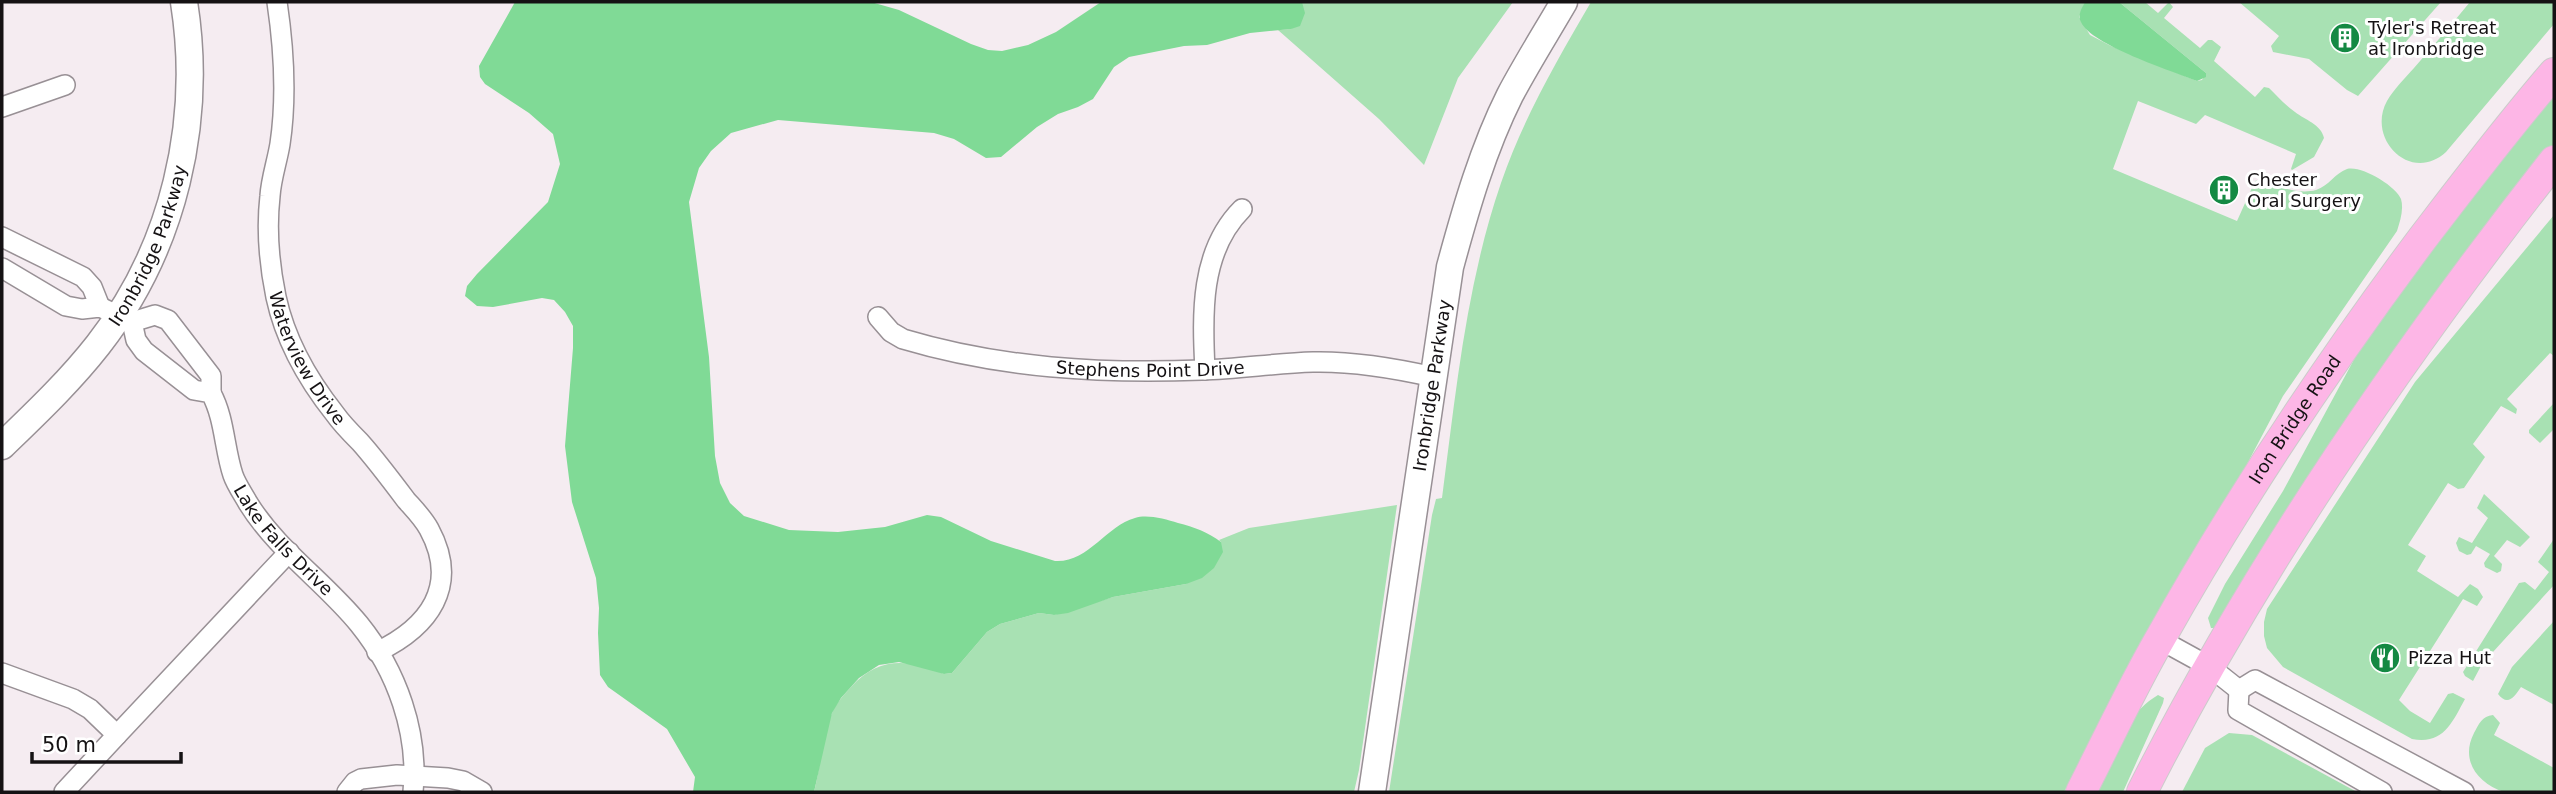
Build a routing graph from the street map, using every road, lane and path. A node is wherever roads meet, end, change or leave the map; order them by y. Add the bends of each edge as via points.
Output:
1 (184, 2) edge
2 (277, 2) edge
3 (1564, 2) edge
4 (2554, 73) edge
5 (65, 85) dead end
6 (2, 107) edge
7 (2554, 161) edge
8 (1242, 209) dead end
9 (2, 237) edge
10 (2, 268) edge
11 (117, 315) junction
12 (878, 317) dead end
13 (1205, 370) junction
14 (1434, 377) junction
15 (211, 393) junction
16 (2, 446) edge
17 (289, 552) junction
18 (2159, 639) junction
19 (377, 652) junction
20 (2210, 667) junction
21 (2, 673) edge
22 (2239, 690) junction
23 (117, 735) junction
24 (414, 783) edge
25 (64, 792) edge
26 (347, 792) edge
27 (482, 792) edge
28 (1372, 792) edge
29 (2081, 792) edge
30 (2142, 792) edge
31 (2382, 792) edge
32 (2464, 792) edge

1 - 11 street, Ironbridge Parkway via 190,62 186,143 162,231 143,274
2 - 19 street, Waterview Drive via 285,90 267,237 283,321 315,387 428,526 440,564 437,594 426,617 409,634
3 - 14 street, Ironbridge Parkway via 1510,95 1486,150 1450,267
4 - 18 main road, Iron Bridge Road via 2465,182 2327,371
5 - 6 street
7 - 20 main road via 2404,361
8 - 13 street via 1219,237 1214,253 1203,331
9 - 11 street via 82,277
10 - 11 street, Lake Falls Drive via 66,306
11 - 15 street via 144,351 194,390
11 - 15 street, Lake Falls Drive via 155,315 168,320 211,376
11 - 16 street, Ironbridge Parkway via 76,370
12 - 13 street, Stephens Point Drive via 903,339 988,360 1125,371
13 - 14 street, Stephens Point Drive via 1313,362 1368,365
14 - 28 street, Ironbridge Parkway
15 - 17 street, Lake Falls Drive via 219,408 233,475 268,531
17 - 19 street, Lake Falls Drive via 360,625
17 - 23 street
18 - 20 street
18 - 29 main road, Iron Bridge Road
19 - 24 street, Lake Falls Drive via 407,713 414,744
20 - 22 street
20 - 30 main road
21 - 23 street via 73,699
22 - 31 street via 2238,710
22 - 32 street via 2255,680
23 - 25 street
24 - 26 street via 361,779
24 - 27 street via 463,781

